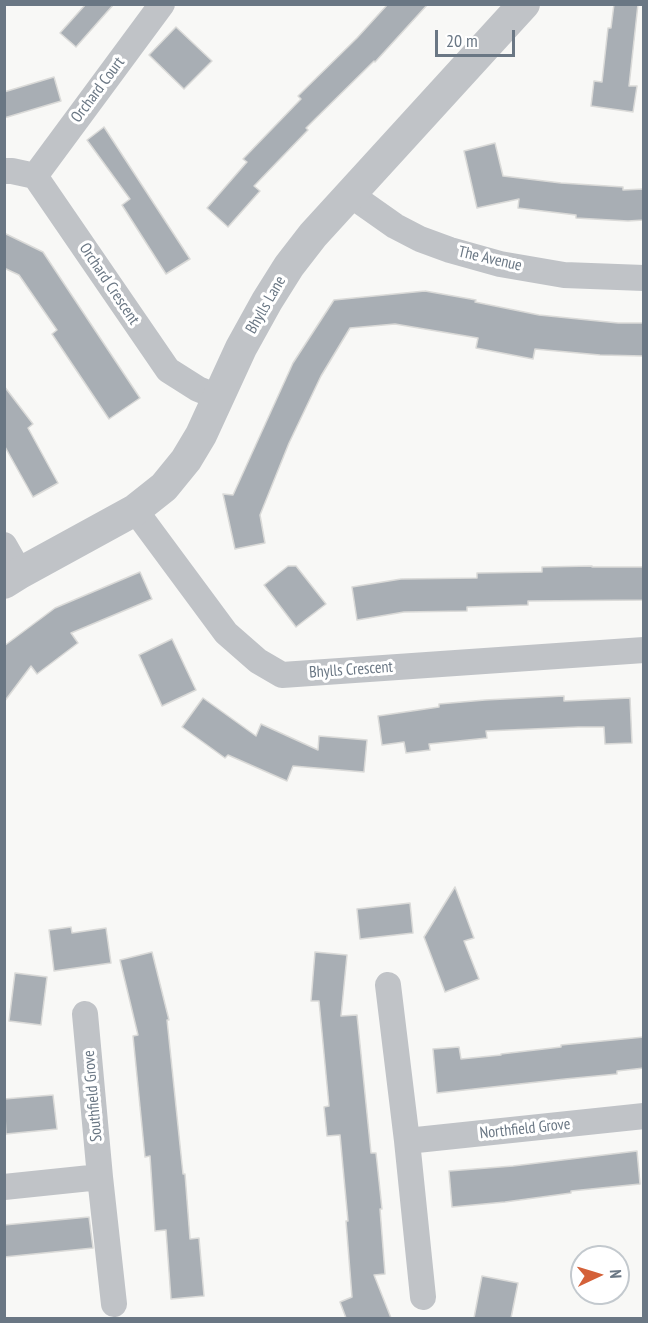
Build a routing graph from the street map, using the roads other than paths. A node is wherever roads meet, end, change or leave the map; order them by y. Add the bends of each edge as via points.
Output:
1 (162, 4) edge
2 (524, 4) edge
3 (4, 171) edge
4 (35, 176) junction
5 (351, 195) junction
6 (644, 278) edge
7 (218, 397) junction
8 (135, 510) junction
9 (4, 545) edge
10 (12, 578) edge
11 (644, 650) edge
12 (388, 985) dead end
13 (85, 1014) dead end
14 (644, 1116) edge
15 (407, 1141) junction
16 (100, 1177) junction
17 (4, 1186) edge
18 (423, 1297) dead end
19 (114, 1304) dead end

1 - 4 street, Orchard Court
2 - 5 street, Bhylls Lane
3 - 4 street
4 - 7 street, Orchard Crescent via 168,370
5 - 6 street, The Avenue via 395,226 450,250 500,264 564,274
5 - 7 street, Bhylls Lane via 289,266 241,348
7 - 8 street, Bhylls Lane via 186,460 164,487
8 - 10 street, Bhylls Lane
8 - 11 street, Bhylls Crescent via 226,633 258,661 282,675
9 - 10 street
12 - 15 street
13 - 16 street, Southfield Grove
14 - 15 street, Northfield Grove
15 - 18 street
16 - 17 street
16 - 19 street, Southfield Grove

